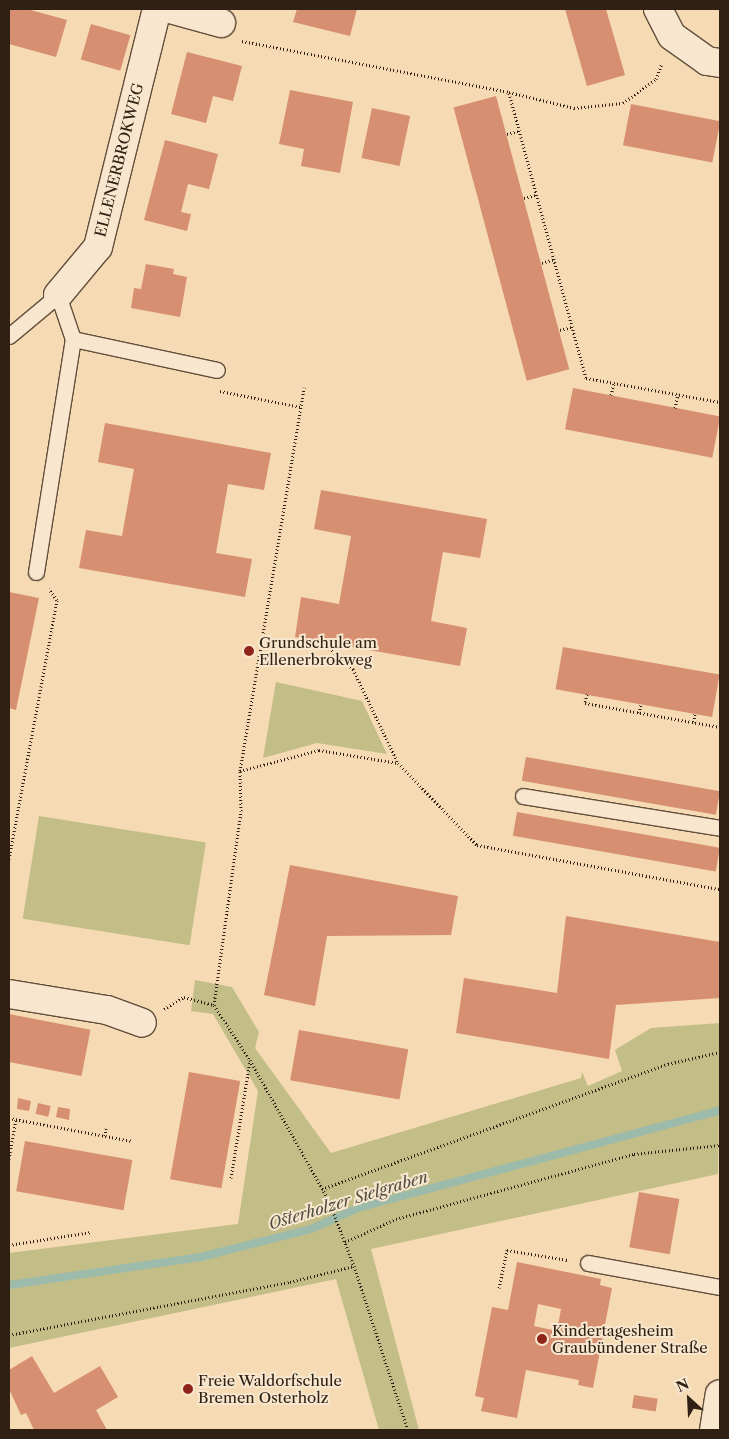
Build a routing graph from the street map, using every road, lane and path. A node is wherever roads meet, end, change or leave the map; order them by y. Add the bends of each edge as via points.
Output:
1 (157, 9) edge
2 (170, 9) edge
3 (658, 9) edge
4 (221, 23) joint
5 (672, 36) junction
6 (720, 63) edge
7 (509, 92) junction
8 (519, 131) junction
9 (506, 134) dead end
10 (536, 195) junction
11 (524, 198) dead end
12 (554, 259) junction
13 (542, 263) dead end
14 (58, 295) junction
15 (572, 327) junction
16 (560, 330) dead end
17 (9, 336) edge
18 (73, 339) junction
19 (217, 370) dead end
20 (614, 383) junction
21 (304, 387) dead end
22 (678, 394) junction
23 (611, 396) dead end
24 (720, 402) edge
25 (675, 408) dead end
26 (36, 572) joint
27 (262, 637) junction
28 (587, 694) dead end
29 (641, 704) dead end
30 (639, 713) junction
31 (695, 713) dead end
32 (694, 722) junction
33 (720, 727) edge
34 (398, 763) junction
35 (240, 771) junction
36 (522, 796) dead end
37 (720, 828) edge
38 (9, 858) edge
39 (720, 889) edge
40 (9, 994) edge
41 (214, 1005) junction
42 (142, 1022) joint
43 (720, 1052) edge
44 (250, 1060) junction
45 (9, 1118) edge
46 (16, 1119) junction
47 (106, 1128) dead end
48 (105, 1136) junction
49 (132, 1141) dead end
50 (720, 1145) edge
51 (9, 1158) edge
52 (231, 1178) dead end
53 (322, 1189) junction
54 (91, 1232) dead end
55 (345, 1242) junction
56 (9, 1245) edge
57 (588, 1264) joint
58 (354, 1266) junction
59 (720, 1287) edge
60 (499, 1288) dead end
61 (9, 1335) edge
62 (720, 1394) edge
63 (408, 1430) edge
64 (714, 1430) edge

1 - 14 street, ELLENERBROKWEG via 98,247
2 - 4 street
3 - 5 street
4 - 7 path via 239,40
5 - 6 street via 707,61
5 - 7 path via 656,79 623,103 574,108
7 - 8 path
8 - 9 path
8 - 10 path
10 - 11 path
10 - 12 path
12 - 13 path
12 - 15 path
14 - 17 lane, ELLENERBROKWEG
14 - 18 lane
15 - 16 path
15 - 20 path via 586,378
18 - 19 lane
18 - 26 lane
20 - 22 path
20 - 23 path
21 - 27 path
22 - 24 path
22 - 25 path
26 - 38 path via 58,600
27 - 34 path via 329,648 353,669
27 - 35 path
28 - 30 path via 585,703
29 - 30 path
30 - 32 path
31 - 32 path
32 - 33 path
34 - 35 path via 319,750
34 - 39 path via 477,844
35 - 41 path via 241,812
36 - 37 lane
40 - 42 street via 107,1010
41 - 42 path via 184,997
41 - 44 path
43 - 53 path via 668,1064
44 - 52 path
44 - 53 path
45 - 46 path
46 - 48 path
46 - 51 path
47 - 48 path
48 - 49 path
50 - 55 path via 634,1154 396,1219
53 - 55 path
54 - 56 path
55 - 58 path
57 - 59 lane
57 - 60 path via 507,1250
58 - 61 path via 290,1282
58 - 63 path
62 - 64 street

